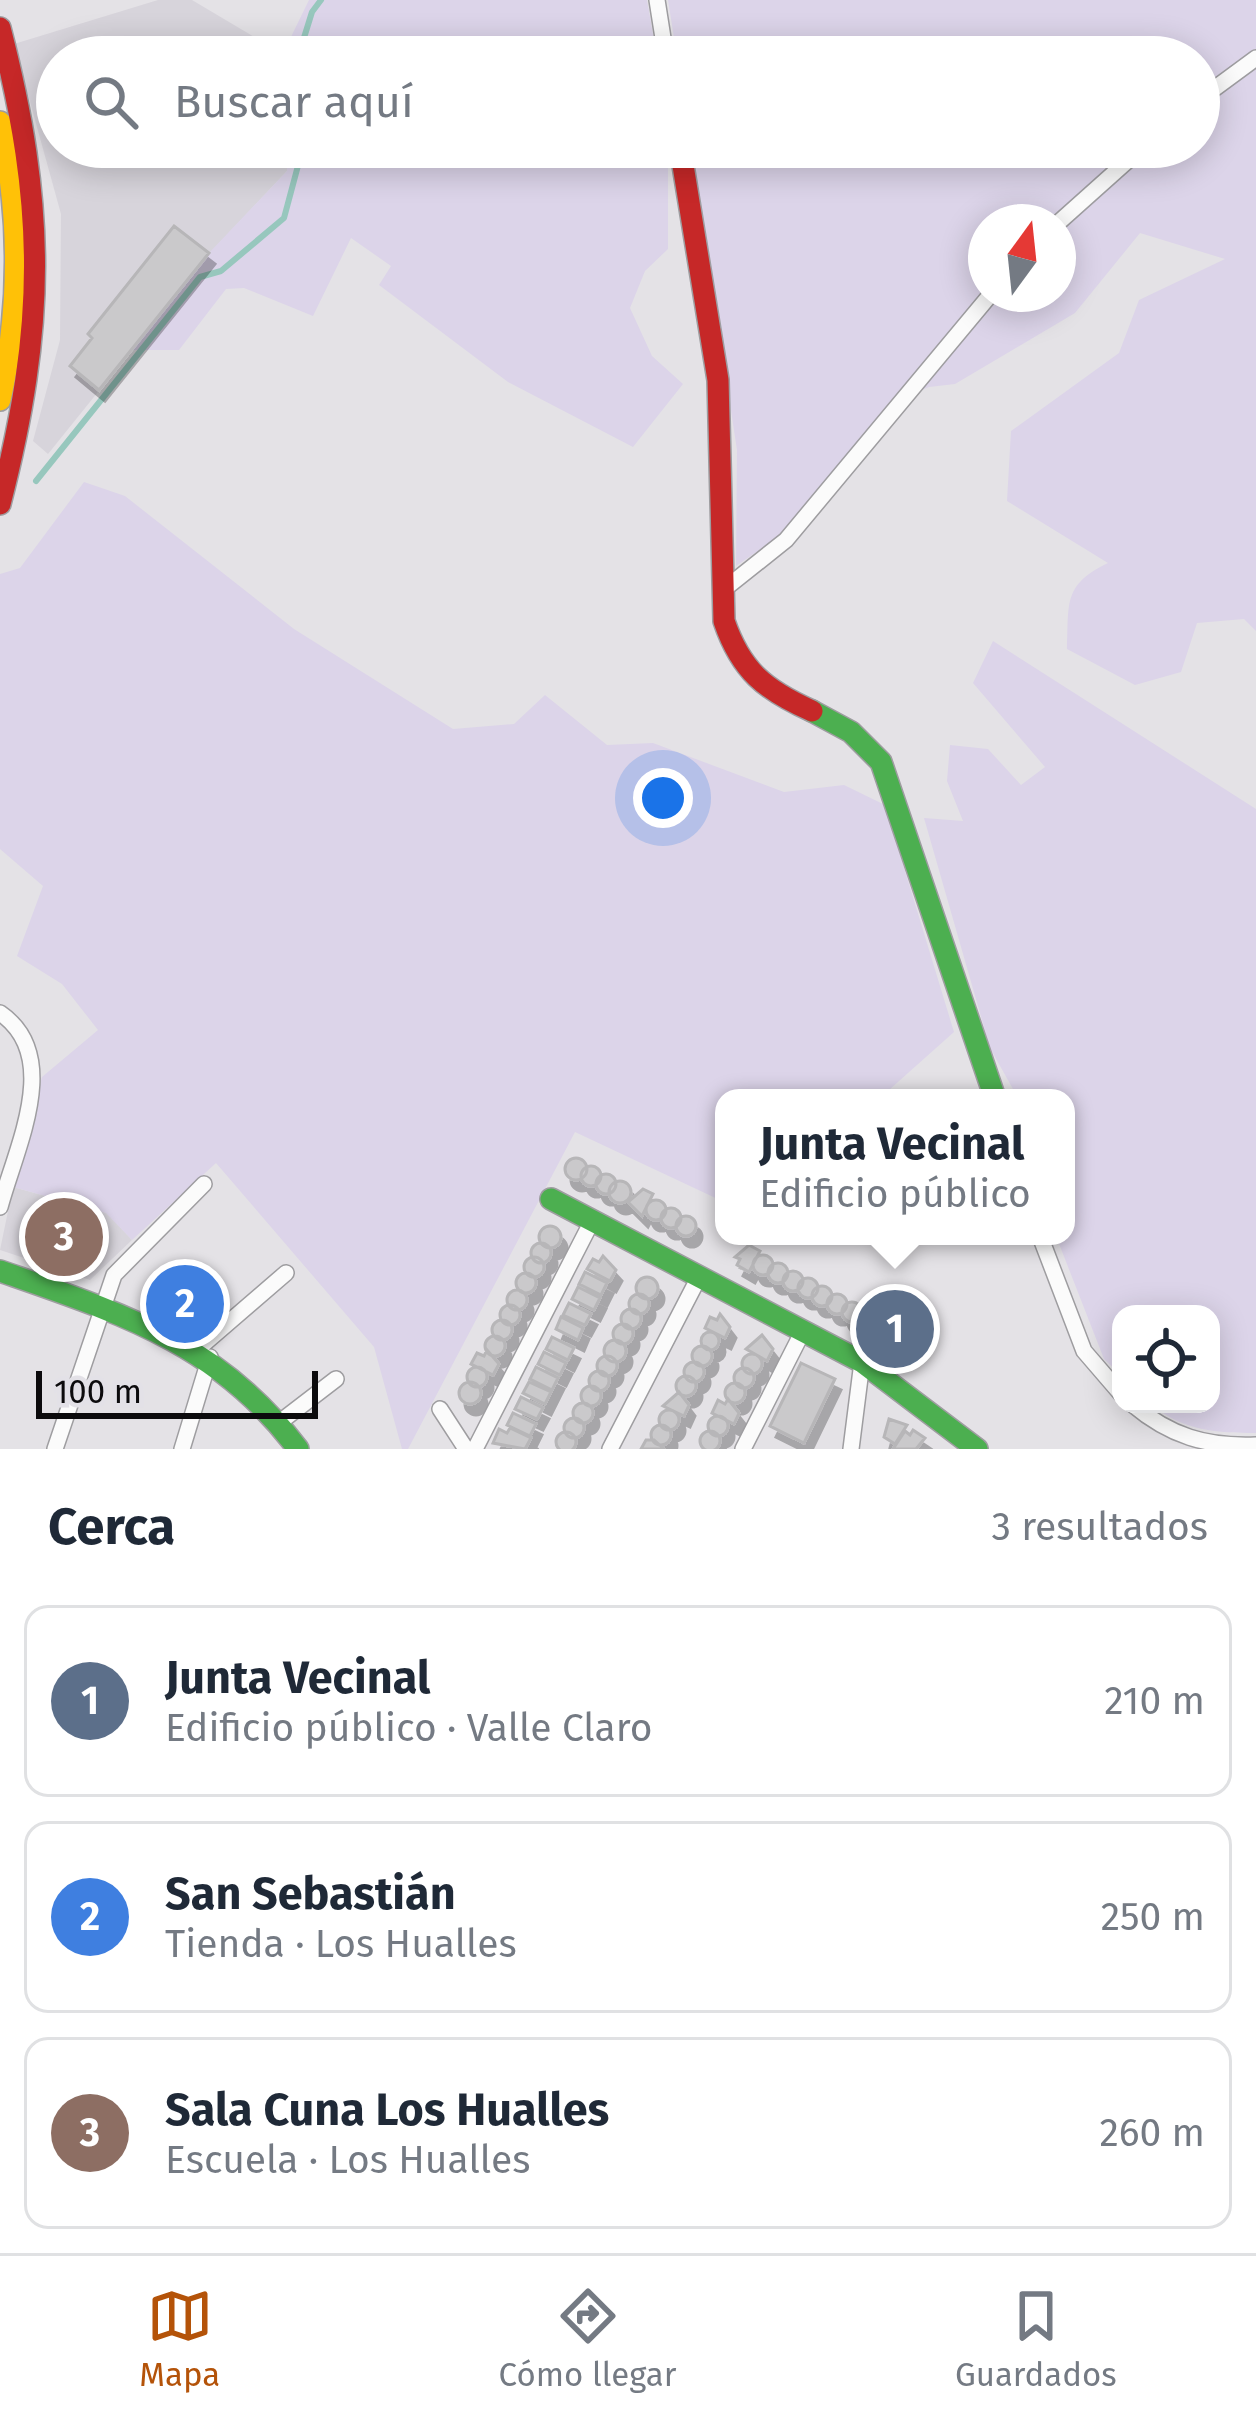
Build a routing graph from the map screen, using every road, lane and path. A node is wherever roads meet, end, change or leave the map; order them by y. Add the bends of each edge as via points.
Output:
1 (657, 0) edge
2 (0, 28) edge
3 (663, 36) edge
4 (1256, 58) edge
5 (1220, 85) edge
6 (0, 122) edge
7 (683, 168) edge
8 (1120, 168) edge
9 (1076, 207) edge
10 (976, 312) edge
11 (0, 400) edge
12 (0, 503) edge
13 (727, 586) junction
14 (0, 1012) edge
15 (992, 1089) edge
16 (0, 1131) edge
17 (19, 1136) junction
18 (204, 1184) dead end
19 (551, 1199) dead end
20 (0, 1207) edge
21 (592, 1221) junction
22 (1043, 1245) edge
23 (0, 1271) edge
24 (286, 1273) dead end
25 (699, 1277) junction
26 (100, 1305) junction
27 (803, 1331) junction
28 (204, 1352) junction
29 (862, 1362) junction
30 (336, 1378) dead end
31 (1112, 1384) edge
32 (440, 1409) dead end
33 (1143, 1413) edge
34 (280, 1422) junction
35 (1256, 1445) edge
36 (969, 1446) edge
37 (295, 1447) edge
38 (55, 1449) edge
39 (182, 1449) edge
40 (466, 1449) edge
41 (475, 1449) edge
42 (610, 1449) edge
43 (742, 1449) edge
44 (851, 1449) edge

1 - 3 street
2 - 12 street via 35,186 40,295 29,396
4 - 5 street
6 - 11 street via 18,228 16,310
7 - 13 street via 718,380
8 - 9 street
10 - 13 street via 786,540
13 - 15 street via 724,620 751,678 772,697 848,729 881,762
14 - 17 street via 22,1034 35,1070
16 - 17 street
17 - 20 street
18 - 26 street via 123,1262
19 - 21 street
21 - 25 street
21 - 41 street
22 - 31 street via 1084,1351
23 - 26 street
24 - 28 street
25 - 27 street
25 - 42 street
26 - 28 street
26 - 38 street
27 - 29 street
27 - 43 street
28 - 34 street
28 - 39 street
29 - 36 street
29 - 44 street
30 - 34 street
32 - 40 street
33 - 35 street via 1209,1444
34 - 37 street

